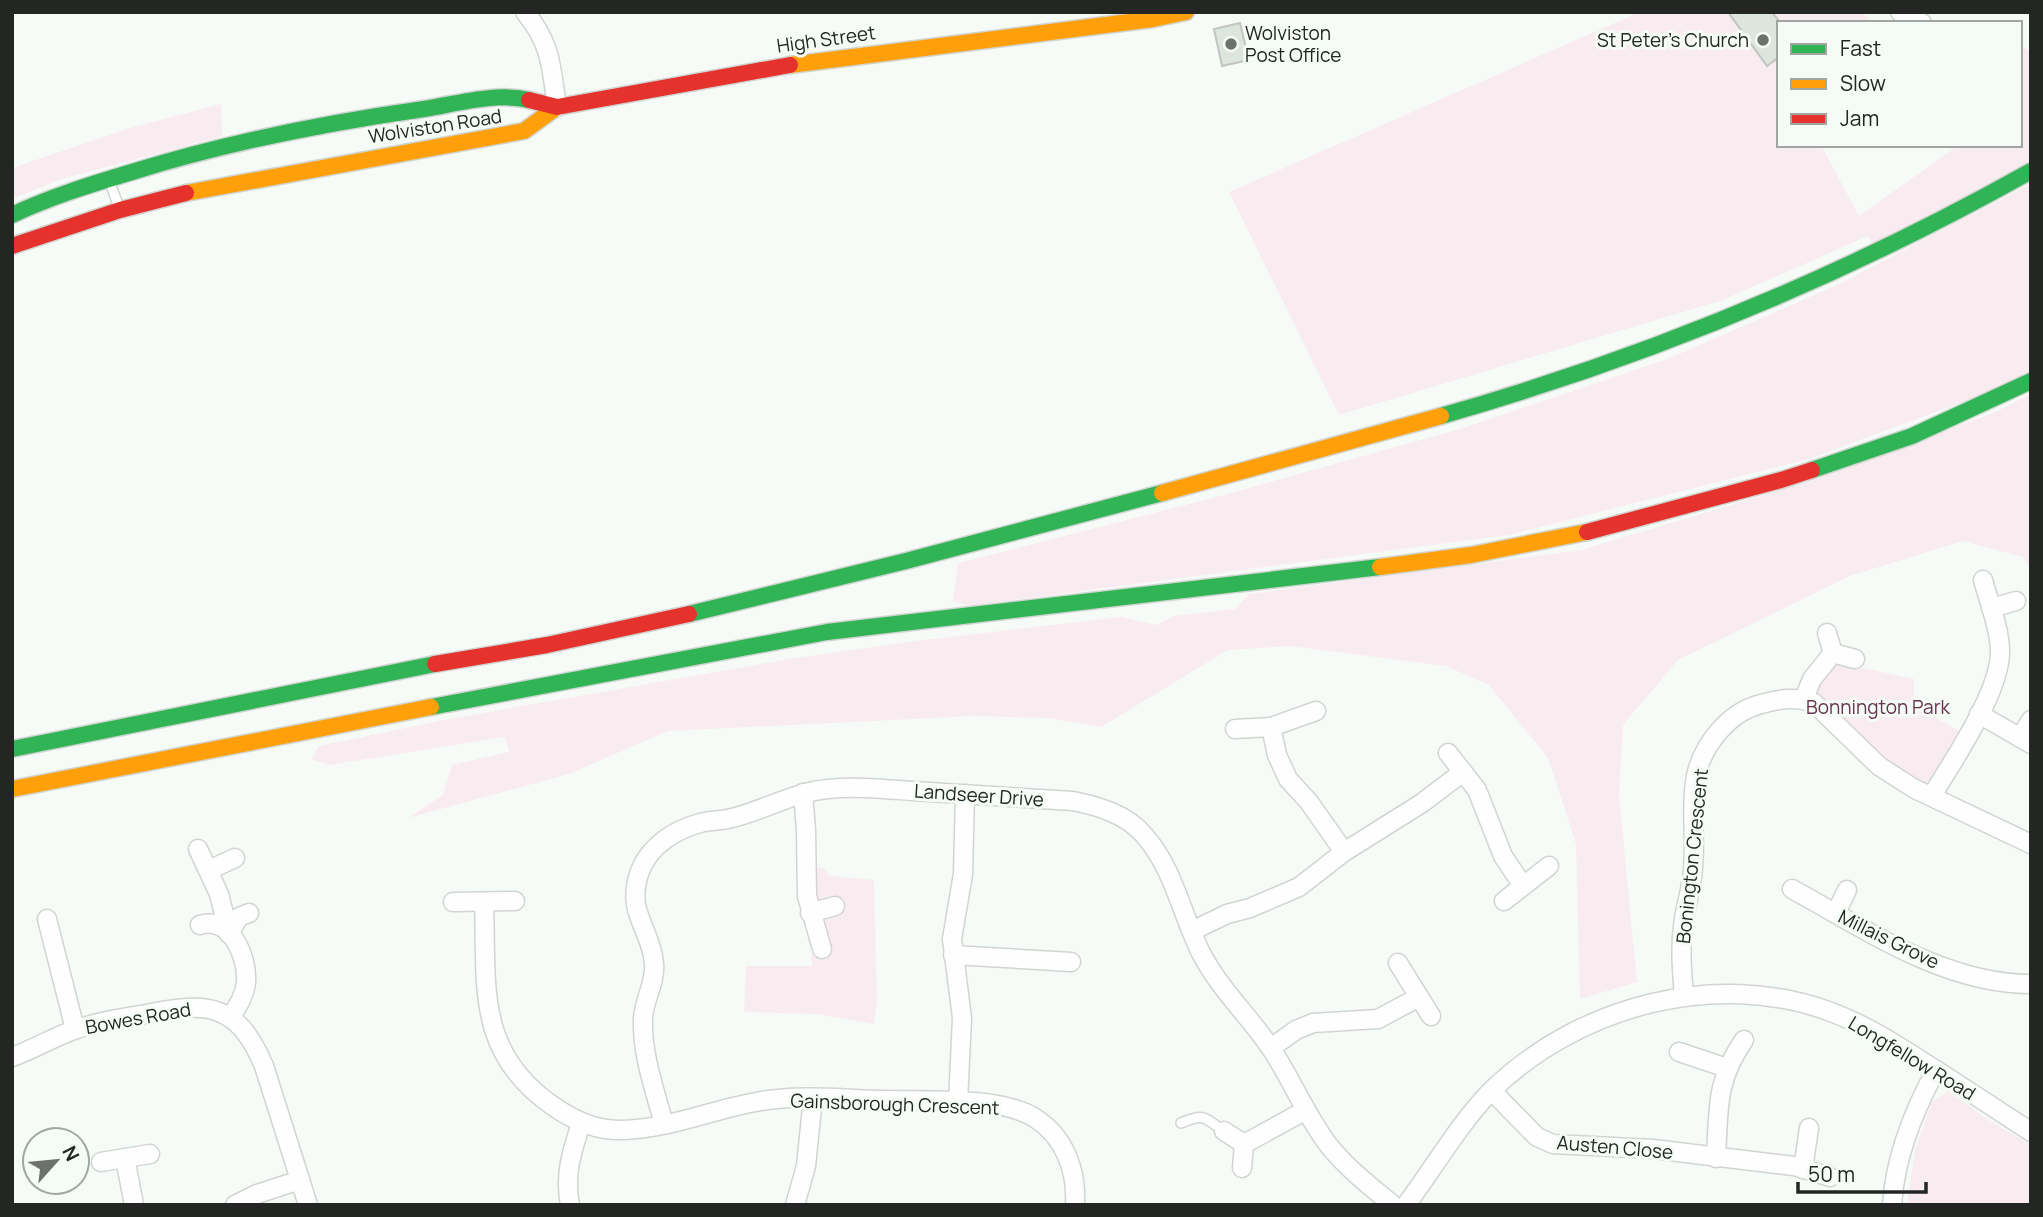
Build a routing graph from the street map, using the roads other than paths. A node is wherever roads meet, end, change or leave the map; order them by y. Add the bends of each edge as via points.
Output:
1 (525, 12) edge
2 (1186, 12) edge
3 (1900, 12) edge
4 (1102, 19) edge
5 (1918, 21) edge
6 (558, 107) junction
7 (2031, 171) edge
8 (108, 179) junction
9 (120, 210) junction
10 (12, 215) edge
11 (12, 246) edge
12 (2031, 381) edge
13 (1983, 580) dead end
14 (2016, 601) dead end
15 (1990, 608) junction
16 (1827, 633) dead end
17 (1833, 653) junction
18 (1854, 659) dead end
19 (1804, 699) junction
20 (1316, 712) dead end
21 (1979, 714) junction
22 (2031, 720) edge
23 (1271, 727) junction
24 (1236, 729) dead end
25 (2026, 741) edge
26 (12, 749) edge
27 (1448, 753) dead end
28 (1463, 772) junction
29 (12, 789) edge
30 (803, 793) junction
31 (965, 794) junction
32 (1932, 796) junction
33 (2031, 844) edge
34 (198, 849) dead end
35 (1344, 852) junction
36 (235, 858) dead end
37 (1549, 866) dead end
38 (209, 870) junction
39 (1523, 886) junction
40 (1792, 889) dead end
41 (1847, 890) dead end
42 (515, 901) dead end
43 (1504, 901) dead end
44 (453, 902) dead end
45 (484, 902) junction
46 (835, 906) dead end
47 (249, 913) dead end
48 (810, 913) junction
49 (1836, 913) junction
50 (47, 919) dead end
51 (200, 925) dead end
52 (1192, 931) junction
53 (229, 934) junction
54 (822, 949) dead end
55 (953, 955) junction
56 (1071, 962) dead end
57 (1398, 963) dead end
58 (2031, 984) edge
59 (1684, 996) junction
60 (1419, 997) junction
61 (1431, 1016) dead end
62 (230, 1018) junction
63 (75, 1029) junction
64 (1744, 1040) dead end
65 (1271, 1048) junction
66 (1679, 1052) dead end
67 (12, 1057) edge
68 (1727, 1068) junction
69 (1936, 1070) junction
70 (1492, 1091) junction
71 (813, 1098) junction
72 (958, 1102) junction
73 (1306, 1110) junction
74 (581, 1123) junction
75 (1181, 1123) dead end
76 (664, 1124) junction
77 (1809, 1128) dead end
78 (1224, 1130) joint
79 (2031, 1132) edge
80 (1244, 1144) junction
81 (150, 1154) dead end
82 (125, 1158) junction
83 (1716, 1158) junction
84 (101, 1162) dead end
85 (1242, 1168) dead end
86 (1803, 1169) junction
87 (1830, 1177) dead end
88 (299, 1180) junction
89 (134, 1205) edge
90 (235, 1205) edge
91 (308, 1205) edge
92 (570, 1205) edge
93 (795, 1205) edge
94 (1076, 1205) edge
95 (1393, 1205) edge
96 (1406, 1205) edge
97 (1892, 1205) edge

1 - 6 street via 549,52
2 - 4 street, High Street
3 - 5 street
4 - 6 street, High Street via 797,64
6 - 8 street, Wolviston Road via 518,97 368,117 258,137
6 - 9 street, Wolviston Road via 524,131 211,187
7 - 26 street via 1817,281 1689,333 1535,387 936,555 684,616
8 - 9 lane
8 - 10 street, Wolviston Road
9 - 11 street, Wolviston Road
12 - 29 street via 1912,436 1781,481 1531,544 1217,587 827,632
13 - 15 street
14 - 15 street
15 - 21 street via 1999,637 2000,662
16 - 17 street
17 - 18 street
17 - 19 street
19 - 32 street via 1814,703 1880,766
19 - 59 street, Bonington Crescent via 1780,699 1737,713 1716,734 1701,760 1694,793 1693,870 1683,926
20 - 23 street
21 - 25 street
21 - 32 street
22 - 25 street
23 - 24 street
23 - 35 street via 1288,779
27 - 28 street
28 - 35 street
28 - 39 street via 1481,797 1503,856
30 - 31 street, Landseer Drive via 850,788
30 - 48 street
30 - 76 street, Landseer Drive via 752,813 683,829 654,848 640,872 636,910 654,964 643,1038
31 - 52 street, Landseer Drive via 1073,801 1121,817 1141,831 1158,852
31 - 55 street via 963,874
32 - 33 street
34 - 38 street
35 - 52 street via 1285,894
36 - 38 street
37 - 39 street
38 - 53 street
39 - 43 street
40 - 49 street, Millais Grove
41 - 49 street
42 - 45 street
44 - 45 street
45 - 74 street, Gainsborough Crescent via 488,1010 495,1039 523,1083
46 - 48 street
47 - 53 street via 239,916
48 - 54 street
49 - 58 street, Millais Grove via 1941,965 1996,982
50 - 63 street
51 - 53 street via 219,925
52 - 65 street, Landseer Drive via 1216,977
53 - 62 street via 240,950 247,979 245,993
55 - 56 street
55 - 72 street via 962,1018
57 - 60 street
59 - 69 street, Longfellow Road via 1761,997 1830,1011
59 - 70 street, Longfellow Road via 1597,1020 1523,1063
60 - 61 street
60 - 65 street via 1378,1019 1313,1023
62 - 63 street, Bowes Road via 214,1010 184,1006
62 - 88 street via 244,1030 259,1055
63 - 67 street, Bowes Road
64 - 68 street
65 - 73 street, Landseer Drive
66 - 68 street
68 - 83 street
69 - 79 street, Longfellow Road
69 - 97 street via 1907,1133
70 - 83 street, Austen Close via 1522,1124 1553,1144 1653,1149
70 - 96 street, Longfellow Road
71 - 72 street, Gainsborough Crescent
71 - 76 street, Gainsborough Crescent via 759,1101
71 - 93 street via 806,1166
72 - 94 street, Gainsborough Crescent via 1019,1110 1052,1131 1073,1168
73 - 80 street
73 - 95 street, Landseer Drive via 1329,1146
74 - 76 street, Gainsborough Crescent via 618,1131
74 - 92 street via 566,1174
75 - 78 lane via 1197,1116
77 - 86 street
78 - 80 street
80 - 85 street
81 - 82 street
82 - 84 street
82 - 89 street
83 - 86 street, Austen Close
86 - 87 street, Austen Close
88 - 90 street
88 - 91 street

